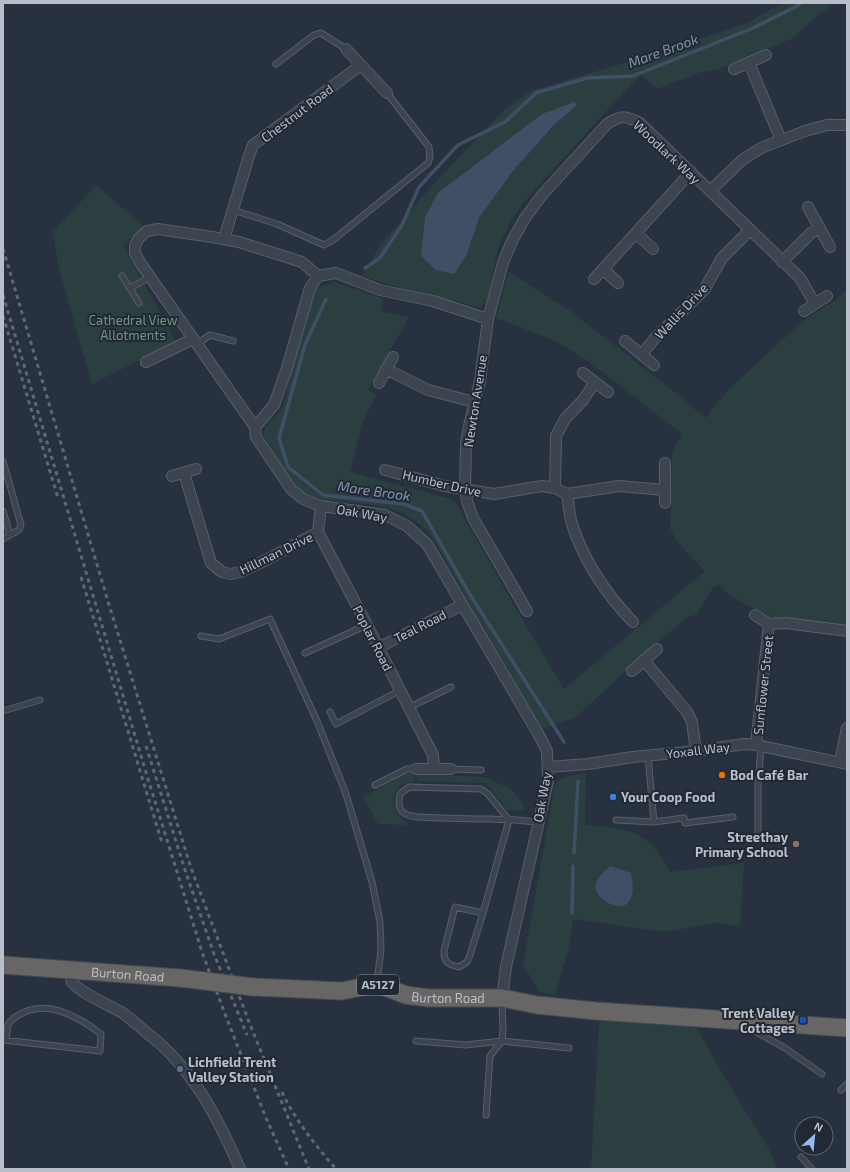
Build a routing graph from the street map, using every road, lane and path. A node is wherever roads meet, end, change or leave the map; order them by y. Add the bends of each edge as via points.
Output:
1 (346, 49) joint
2 (766, 55) dead end
3 (748, 63) junction
4 (276, 64) dead end
5 (361, 65) junction
6 (734, 69) dead end
7 (387, 93) joint
8 (847, 126) edge
9 (781, 140) junction
10 (691, 172) junction
11 (710, 191) junction
12 (808, 207) dead end
13 (233, 210) junction
14 (819, 228) junction
15 (750, 230) junction
16 (636, 233) junction
17 (224, 239) junction
18 (830, 247) dead end
19 (654, 249) dead end
20 (782, 262) junction
21 (603, 269) junction
22 (122, 276) dead end
23 (318, 276) junction
24 (150, 277) junction
25 (594, 278) dead end
26 (618, 283) dead end
27 (130, 288) junction
28 (827, 296) dead end
29 (139, 303) dead end
30 (815, 304) junction
31 (804, 311) dead end
32 (488, 319) junction
33 (195, 341) junction
34 (234, 341) dead end
35 (625, 341) dead end
36 (642, 354) junction
37 (393, 357) dead end
38 (146, 362) dead end
39 (654, 365) dead end
40 (386, 369) junction
41 (583, 373) dead end
42 (595, 382) junction
43 (378, 383) dead end
44 (608, 392) dead end
45 (474, 402) junction
46 (255, 427) junction
47 (3, 461) edge
48 (665, 463) dead end
49 (196, 469) dead end
50 (385, 470) dead end
51 (184, 473) junction
52 (172, 476) dead end
53 (555, 488) junction
54 (465, 490) junction
55 (665, 490) junction
56 (567, 494) junction
57 (665, 503) dead end
58 (321, 506) junction
59 (3, 511) edge
60 (318, 532) junction
61 (10, 535) junction
62 (3, 538) edge
63 (462, 605) junction
64 (527, 611) dead end
65 (755, 615) dead end
66 (632, 622) dead end
67 (769, 624) junction
68 (367, 625) junction
69 (847, 631) edge
70 (201, 636) dead end
71 (378, 648) junction
72 (657, 649) dead end
73 (305, 653) dead end
74 (644, 660) junction
75 (632, 671) dead end
76 (452, 687) dead end
77 (399, 691) junction
78 (40, 700) dead end
79 (408, 708) junction
80 (3, 711) edge
81 (330, 712) dead end
82 (847, 728) edge
83 (758, 746) junction
84 (696, 751) junction
85 (648, 756) junction
86 (844, 763) edge
87 (548, 767) junction
88 (416, 769) joint
89 (434, 769) junction
90 (451, 769) joint
91 (481, 770) dead end
92 (375, 785) dead end
93 (733, 817) dead end
94 (509, 820) junction
95 (616, 820) dead end
96 (654, 822) junction
97 (538, 823) junction
98 (758, 831) dead end
99 (483, 914) junction
100 (3, 965) edge
101 (71, 971) junction
102 (377, 984) junction
103 (502, 998) junction
104 (759, 1023) junction
105 (847, 1028) edge
106 (5, 1040) edge
107 (416, 1041) dead end
108 (502, 1041) junction
109 (568, 1048) dead end
110 (822, 1074) dead end
111 (847, 1084) edge
112 (841, 1090) dead end
113 (486, 1115) dead end
114 (801, 1157) dead end
115 (240, 1169) edge
116 (812, 1169) edge

1 - 4 lane via 321,33 314,35
1 - 5 street
2 - 3 street
3 - 6 street
3 - 9 street
5 - 7 street
5 - 13 street, Chestnut Road via 253,145
7 - 13 lane via 429,147 428,163 333,240 324,245 277,224
8 - 9 street via 827,125 805,130
9 - 11 street via 761,148 742,160
10 - 11 street, Woodlark Way
10 - 16 street
10 - 32 street, Woodlark Way via 632,118 624,116 607,124 542,195 525,218 503,263
11 - 15 street, Woodlark Way
12 - 14 street
13 - 17 street, Chestnut Road
14 - 18 street
14 - 20 street
15 - 20 street, Woodlark Way
15 - 36 street, Wallis Drive via 722,258 704,290
16 - 19 street
16 - 21 street
17 - 23 street, Oak Way via 302,262
17 - 24 street, Oak Way via 158,229 147,231 135,245 135,252
20 - 30 street, Woodlark Way via 800,278
21 - 25 street
21 - 26 street
22 - 27 lane
23 - 32 street via 336,273 380,290 433,301
23 - 46 street via 310,288 274,404
24 - 27 lane
24 - 33 street, Oak Way
27 - 29 lane
28 - 30 street
30 - 31 street
32 - 45 street, Newton Avenue via 480,381
33 - 34 lane via 210,335
33 - 38 street
33 - 46 street, Oak Way
35 - 36 street
36 - 39 street
37 - 40 street
40 - 43 street
40 - 45 street via 428,390
41 - 42 street
42 - 44 street
42 - 53 street via 583,400 565,419 556,436
45 - 54 street, Newton Avenue via 466,443
46 - 58 street, Oak Way via 256,437 291,488 303,499
47 - 61 lane via 22,525
48 - 55 street
49 - 51 street
50 - 54 street, Humber Drive
51 - 52 street
51 - 60 street, Hillman Drive via 211,563 222,572 240,572
53 - 54 street, Humber Drive via 542,486 494,494
53 - 56 street, Humber Drive
54 - 64 street, Newton Avenue via 473,518
55 - 56 street via 619,486
55 - 57 street
56 - 66 street via 572,523 595,575
58 - 60 street
58 - 63 street, Oak Way via 385,515 407,526 427,544
59 - 61 lane
60 - 68 street, Poplar Road
61 - 62 lane
63 - 71 street, Teal Road
63 - 87 street, Oak Way via 539,735 547,751
65 - 67 street
67 - 69 street via 786,623
67 - 83 street, Sunflower Street
68 - 71 street, Poplar Road
68 - 73 lane
70 - 102 lane via 219,640 270,619 318,722 346,794 372,882 380,922 381,950
71 - 77 street, Poplar Road
72 - 74 street
74 - 75 street
74 - 84 street via 687,712 692,722
76 - 79 lane
77 - 79 street, Poplar Road
77 - 81 lane via 336,724
78 - 80 lane
79 - 89 street, Poplar Road via 433,755
82 - 86 street
83 - 84 street, Yoxall Way via 744,744
83 - 86 street, Yoxall Way
83 - 98 lane
84 - 85 street, Yoxall Way
85 - 87 street, Yoxall Way
85 - 96 lane
87 - 97 street, Oak Way via 548,781
88 - 89 street
88 - 92 lane via 407,769
89 - 90 street
90 - 91 lane
93 - 96 lane via 685,823 684,818
94 - 94 lane via 482,789 409,787 401,793 399,800 399,807 404,814 410,816
94 - 97 lane via 529,820
94 - 99 lane
95 - 96 lane
97 - 103 street, Oak Way via 506,967
99 - 99 lane via 467,962 460,967 446,962 444,951 455,907
100 - 101 highway, Burton Road / A5127
101 - 102 highway, Burton Road / A5127, bridge via 180,978 253,987 342,991
101 - 115 street via 70,979 73,984 122,1013 154,1038 180,1064 224,1131
102 - 103 highway, Burton Road / A5127 via 406,995 428,998
103 - 104 highway, Burton Road / A5127 via 537,1005 596,1011
103 - 108 lane
104 - 105 highway, Burton Road / A5127
104 - 110 lane via 758,1033
106 - 106 lane via 100,1051 101,1034 75,1018 50,1009 38,1008 26,1011 10,1021
107 - 108 lane via 466,1045
108 - 109 lane
108 - 113 lane via 490,1056
111 - 112 lane
114 - 116 lane

